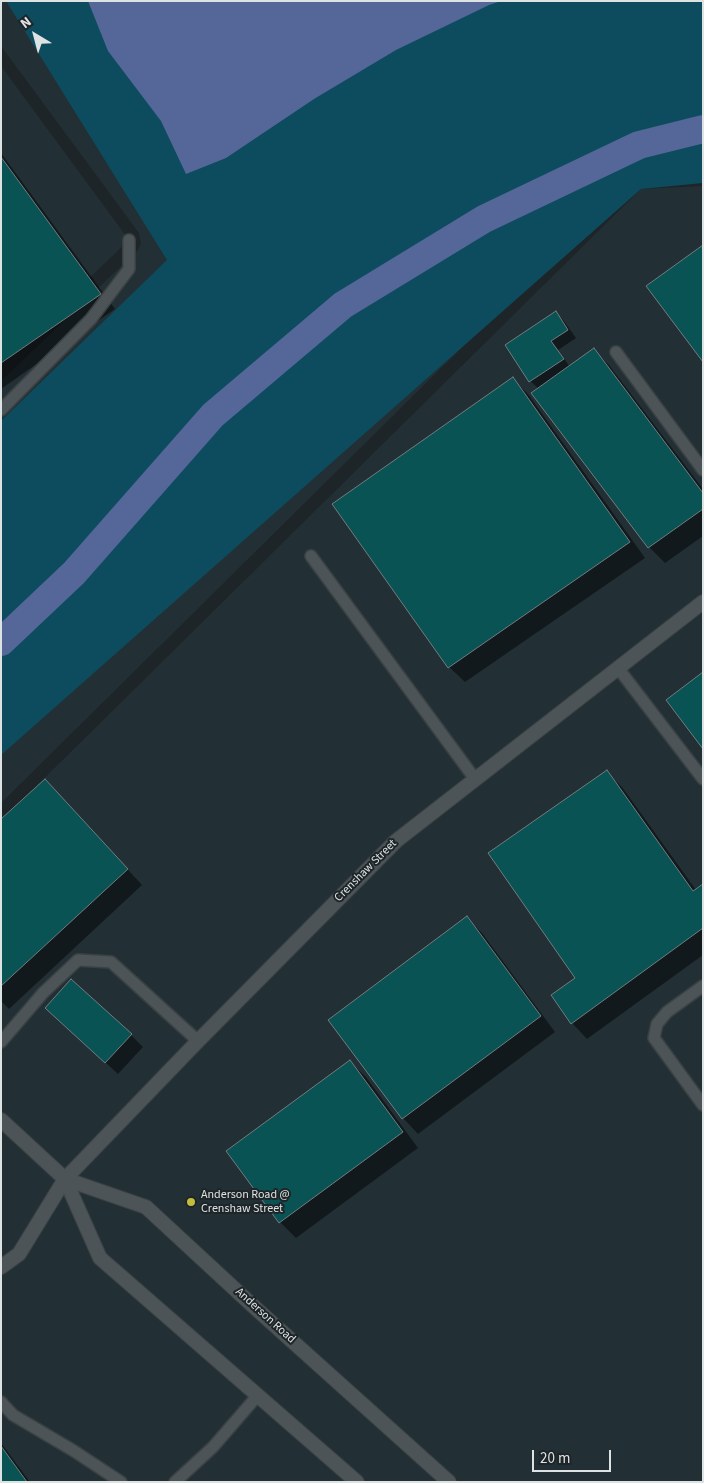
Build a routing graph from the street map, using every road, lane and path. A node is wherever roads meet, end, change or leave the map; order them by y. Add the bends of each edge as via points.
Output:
1 (130, 240) dead end
2 (616, 352) dead end
3 (1, 410) edge
4 (703, 470) edge
5 (311, 556) dead end
6 (703, 602) edge
7 (618, 668) junction
8 (476, 779) junction
9 (703, 779) edge
10 (703, 986) edge
11 (198, 1041) junction
12 (1, 1042) edge
13 (703, 1105) edge
14 (1, 1120) edge
15 (65, 1179) junction
16 (1, 1267) edge
17 (258, 1395) junction
18 (1, 1402) edge
19 (121, 1482) edge
20 (175, 1482) edge
21 (358, 1482) edge
22 (449, 1482) edge

1 - 3 lane via 129,269 91,319
2 - 4 lane
5 - 8 lane
6 - 7 main road, Crenshaw Street
7 - 8 main road, Crenshaw Street
7 - 9 lane
8 - 11 main road, Crenshaw Street via 396,840
10 - 13 lane via 667,1012 658,1024 654,1038
11 - 12 lane via 111,962 78,960 43,993
11 - 15 main road, Crenshaw Street
14 - 15 main road, Anderson Road
15 - 16 main road, Crenshaw Street via 20,1254
15 - 17 main road, Anderson Road via 100,1258
15 - 22 main road, Anderson Road via 146,1207
17 - 20 lane via 213,1447
17 - 21 main road, Anderson Road
18 - 19 lane via 14,1415

